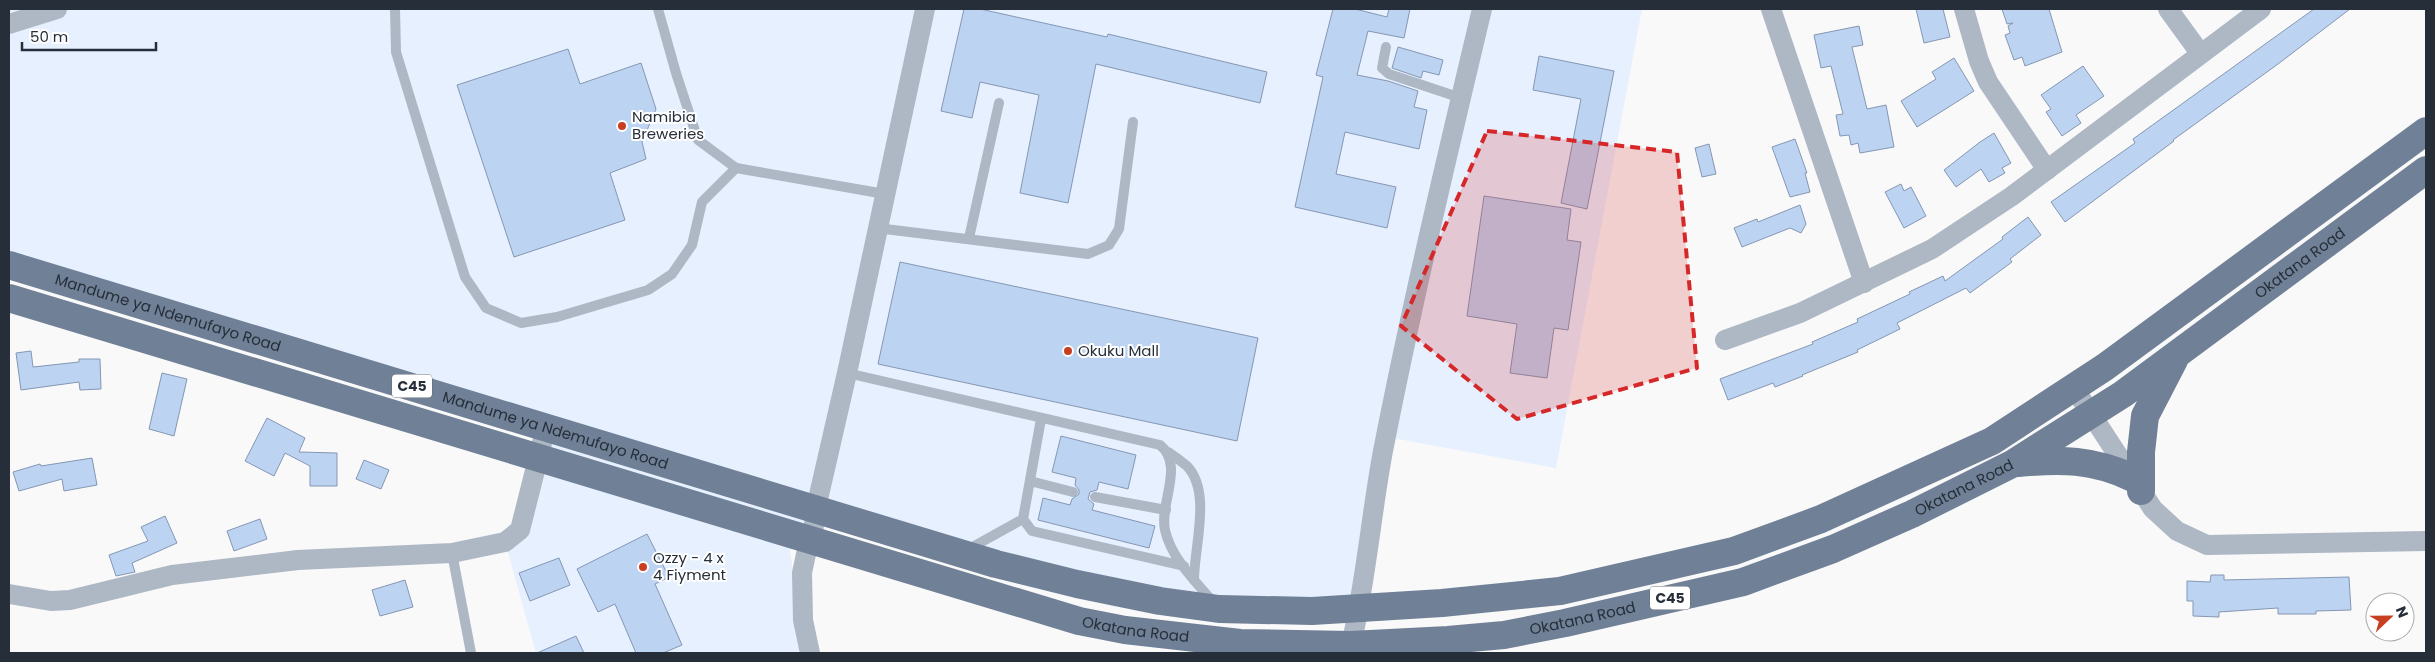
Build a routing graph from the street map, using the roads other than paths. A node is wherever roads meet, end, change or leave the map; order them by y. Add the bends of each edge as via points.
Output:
1 (57, 9) edge
2 (395, 9) edge
3 (658, 9) edge
4 (925, 9) edge
5 (1482, 9) edge
6 (1771, 9) edge
7 (1964, 9) edge
8 (2168, 9) edge
9 (2261, 9) edge
10 (10, 21) edge
11 (1386, 47) dead end
12 (2200, 53) junction
13 (1461, 98) junction
14 (999, 103) dead end
15 (1133, 122) dead end
16 (2426, 131) edge
17 (736, 168) junction
18 (2047, 170) junction
19 (2426, 170) edge
20 (885, 194) junction
21 (877, 228) junction
22 (969, 238) junction
23 (9, 265) edge
24 (1864, 283) junction
25 (9, 298) edge
26 (1725, 340) dead end
27 (2178, 352) junction
28 (847, 373) junction
29 (2074, 388) junction
30 (2091, 414) junction
31 (1041, 419) junction
32 (546, 427) junction
33 (1168, 452) junction
34 (537, 457) junction
35 (2012, 464) junction
36 (1030, 481) junction
37 (2137, 485) junction
38 (1073, 492) dead end
39 (1095, 497) dead end
40 (816, 508) junction
41 (1166, 510) junction
42 (1023, 519) junction
43 (812, 540) junction
44 (2426, 541) edge
45 (452, 553) junction
46 (961, 554) junction
47 (1184, 566) junction
48 (1194, 580) junction
49 (9, 594) edge
50 (1219, 609) junction
51 (1360, 609) junction
52 (1351, 644) junction
53 (471, 653) edge
54 (810, 653) edge

1 - 10 street
2 - 17 lane via 396,52 465,277 486,308 521,323 556,317 648,290 672,274 692,245 702,202
3 - 17 lane via 698,140
4 - 20 street
5 - 13 street
6 - 24 street
7 - 18 street via 1988,82
8 - 12 street
9 - 12 street
11 - 13 lane via 1382,68 1389,74
12 - 18 street
13 - 51 street via 1383,452
14 - 22 lane
15 - 22 lane via 1119,229 1109,245 1088,254
16 - 29 main road, Okatana Road / C45
17 - 20 lane
18 - 24 street via 1932,249
19 - 27 main road, Okatana Road / C45
20 - 21 street
21 - 22 lane
21 - 28 street
23 - 32 main road, Mandume ya Ndemufayo Road / C45
24 - 26 street via 1800,313
25 - 34 main road, Mandume ya Ndemufayo Road / C45
27 - 30 main road, Okatana Road / C45
27 - 37 main road via 2145,416
28 - 31 lane
28 - 40 street
29 - 30 street
29 - 51 main road, Okatana Road / C45 via 1992,441 1821,519 1734,551 1560,591
30 - 35 main road, Okatana Road / C45
30 - 37 street
31 - 33 lane via 1160,446
31 - 36 lane
32 - 34 street
32 - 40 main road, Mandume ya Ndemufayo Road / C45
33 - 41 lane via 1171,463
33 - 48 lane via 1188,467 1201,498
34 - 43 main road, Mandume ya Ndemufayo Road / C45
34 - 45 street via 520,530 505,542
35 - 37 main road via 2055,460 2094,463
35 - 52 main road, Okatana Road / C45 via 1904,518 1833,549 1743,582 1504,635
36 - 38 lane
36 - 42 lane
37 - 44 street via 2153,509 2178,532 2207,545
39 - 41 lane
40 - 43 street
40 - 46 main road, Okatana Road / C45
41 - 47 lane via 1164,528
42 - 46 lane
42 - 47 lane via 1032,531
43 - 52 main road, Okatana Road / C45 via 1079,621 1240,643
43 - 54 street via 802,573
45 - 49 street via 298,560 157,578 51,602
45 - 53 lane
46 - 50 main road, Okatana Road / C45 via 1077,584
47 - 48 lane
48 - 50 lane
50 - 51 main road, Okatana Road / C45
51 - 52 street

